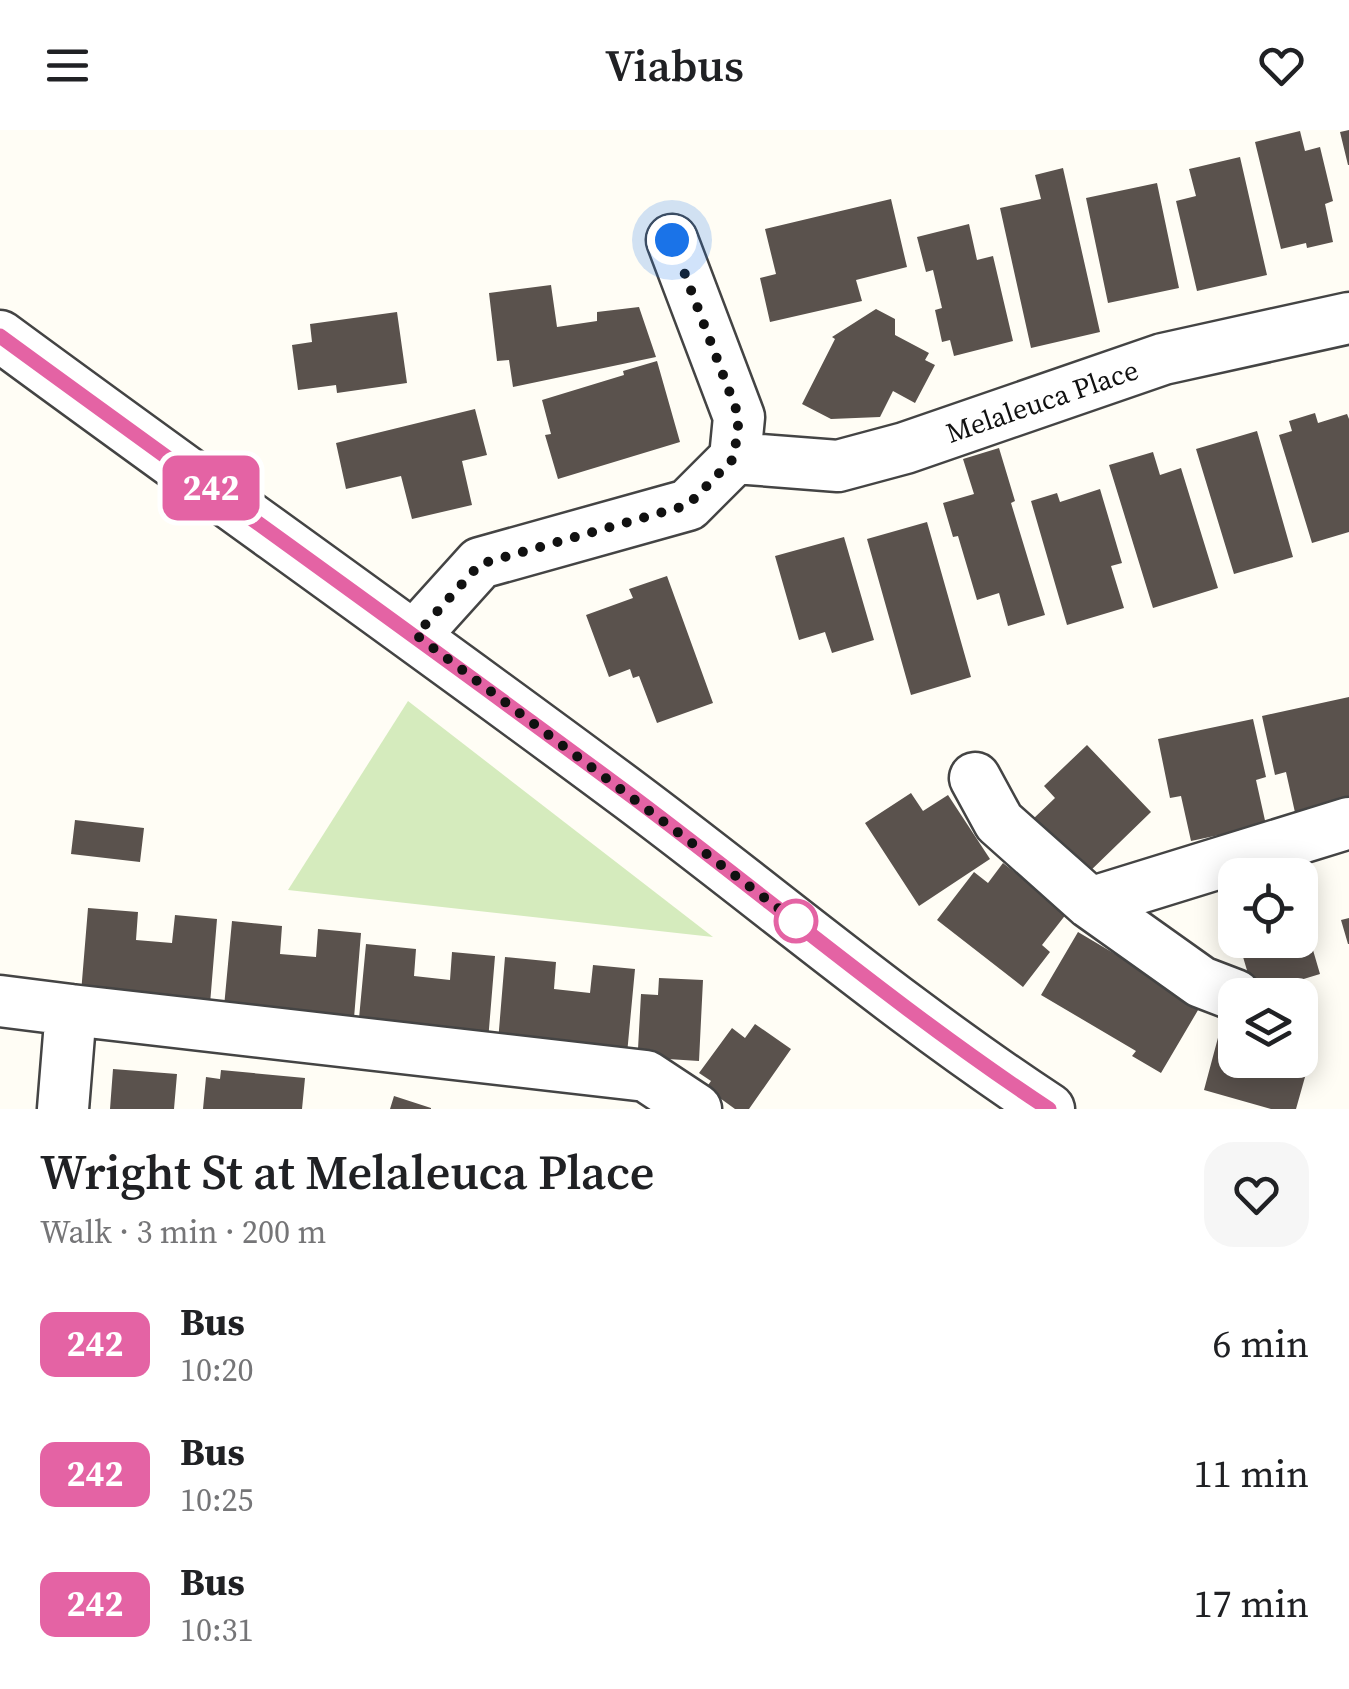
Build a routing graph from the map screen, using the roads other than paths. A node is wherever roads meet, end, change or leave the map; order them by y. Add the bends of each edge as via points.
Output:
1 (672, 240) dead end
2 (1349, 318) edge
3 (0, 336) edge
4 (734, 458) junction
5 (416, 635) junction
6 (975, 778) dead end
7 (1349, 823) edge
8 (1090, 903) junction
9 (1218, 989) edge
10 (0, 1001) edge
11 (72, 1010) junction
12 (63, 1109) edge
13 (696, 1109) edge
14 (1049, 1109) edge

1 - 4 street via 739,417
2 - 4 street, Melaleuca Place via 1164,359 838,466
3 - 5 street
4 - 5 street via 688,505 480,564
5 - 14 street
6 - 8 street via 999,822
7 - 8 street
8 - 9 street
10 - 11 street
11 - 12 street
11 - 13 street via 646,1076

